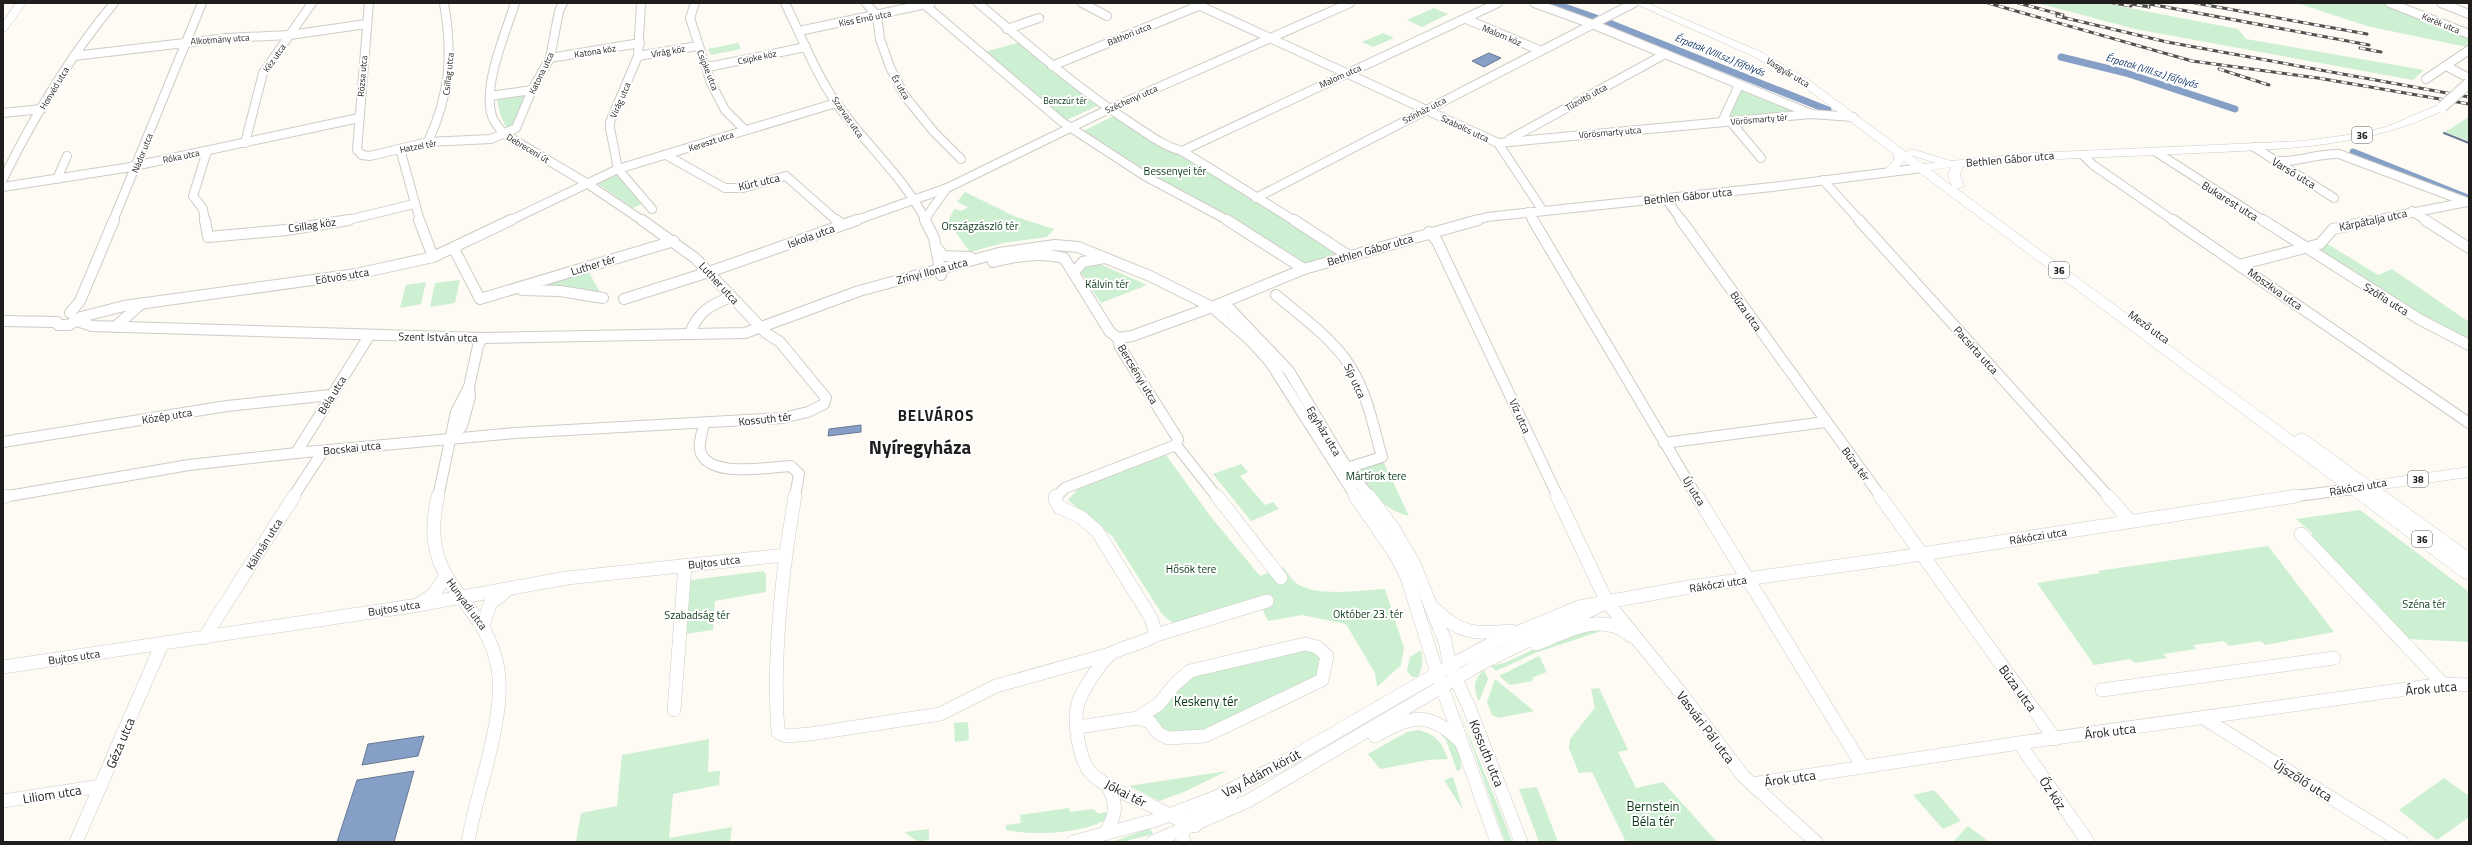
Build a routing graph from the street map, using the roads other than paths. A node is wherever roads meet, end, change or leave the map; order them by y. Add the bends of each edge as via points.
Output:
1 (11, 3) edge
2 (21, 3) edge
3 (114, 3) edge
4 (202, 3) edge
5 (312, 3) edge
6 (369, 3) edge
7 (444, 3) edge
8 (515, 3) edge
9 (563, 3) edge
10 (641, 3) edge
11 (695, 3) edge
12 (785, 3) edge
13 (866, 3) edge
14 (978, 3) edge
15 (1082, 3) edge
16 (1350, 3) edge
17 (1498, 3) edge
18 (1534, 3) edge
19 (1634, 3) edge
20 (1639, 3) edge
21 (1650, 3) edge
22 (2390, 3) edge
23 (2441, 3) edge
24 (928, 4) edge
25 (1199, 4) edge
26 (3, 14) edge
27 (2469, 14) edge
28 (877, 16) junction
29 (1107, 16) dead end
30 (1039, 18) dead end
31 (1466, 19) junction
32 (1597, 21) junction
33 (366, 24) junction
34 (3, 29) edge
35 (1007, 29) junction
36 (799, 31) junction
37 (2469, 34) edge
38 (290, 35) junction
39 (1270, 38) junction
40 (186, 42) junction
41 (640, 43) junction
42 (698, 46) junction
43 (806, 46) junction
44 (1539, 50) junction
45 (2469, 50) edge
46 (1665, 54) junction
47 (74, 56) junction
48 (638, 56) junction
49 (550, 58) junction
50 (1052, 66) junction
51 (708, 67) junction
52 (2448, 67) junction
53 (1346, 73) junction
54 (2469, 78) edge
55 (2426, 79) dead end
56 (2469, 83) edge
57 (1739, 85) junction
58 (532, 90) junction
59 (490, 96) junction
60 (836, 103) junction
61 (1109, 108) junction
62 (42, 109) junction
63 (1425, 109) junction
64 (3, 113) edge
65 (1812, 114) junction
66 (1853, 117) junction
67 (358, 118) junction
68 (1726, 121) junction
69 (1071, 128) junction
70 (745, 130) junction
71 (504, 134) junction
72 (428, 142) junction
73 (1502, 142) junction
74 (245, 143) junction
75 (2254, 147) junction
76 (400, 149) junction
77 (358, 150) joint
78 (207, 151) junction
79 (1182, 151) junction
80 (1912, 152) junction
81 (2156, 152) junction
82 (1900, 153) junction
83 (666, 155) junction
84 (2083, 155) junction
85 (67, 156) dead end
86 (1761, 158) dead end
87 (961, 159) dead end
88 (2275, 161) junction
89 (1958, 164) junction
90 (137, 165) junction
91 (1927, 168) junction
92 (618, 170) junction
93 (1888, 172) junction
94 (3, 179) edge
95 (57, 179) junction
96 (1823, 180) junction
97 (588, 184) junction
98 (1958, 186) junction
99 (3, 187) edge
100 (947, 188) junction
101 (1256, 198) junction
102 (2334, 198) dead end
103 (1666, 199) junction
104 (914, 200) junction
105 (2468, 203) edge
106 (414, 204) junction
107 (652, 210) dead end
108 (1543, 211) junction
109 (1528, 212) junction
110 (2412, 212) junction
111 (925, 219) junction
112 (842, 225) junction
113 (1429, 232) junction
114 (674, 240) junction
115 (937, 248) junction
116 (2305, 248) junction
117 (2469, 248) edge
118 (454, 249) junction
119 (1349, 256) junction
120 (433, 257) junction
121 (981, 257) junction
122 (1108, 258) junction
123 (2239, 265) junction
124 (1304, 269) junction
125 (709, 272) junction
126 (940, 272) junction
127 (1074, 272) junction
128 (512, 290) junction
129 (1276, 295) dead end
130 (731, 296) junction
131 (603, 298) dead end
132 (624, 299) dead end
133 (141, 304) junction
134 (1212, 307) junction
135 (71, 317) junction
136 (3, 321) edge
137 (115, 327) junction
138 (764, 331) junction
139 (690, 333) junction
140 (369, 336) junction
141 (482, 338) junction
142 (1118, 338) junction
143 (2469, 345) edge
144 (332, 395) junction
145 (824, 404) joint
146 (1825, 422) junction
147 (2469, 423) edge
148 (704, 424) junction
149 (451, 438) junction
150 (3, 442) edge
151 (1664, 443) junction
152 (1176, 445) junction
153 (323, 451) junction
154 (296, 453) junction
155 (1347, 468) junction
156 (2469, 472) edge
157 (2360, 487) junction
158 (3, 497) edge
159 (2130, 520) junction
160 (2301, 534) dead end
161 (785, 555) junction
162 (1922, 555) junction
163 (2469, 560) edge
164 (685, 564) junction
165 (2469, 574) edge
166 (446, 576) junction
167 (1281, 578) dead end
168 (1748, 580) junction
169 (510, 588) junction
170 (460, 596) junction
171 (1430, 600) junction
172 (1267, 601) dead end
173 (1608, 602) junction
174 (412, 606) junction
175 (483, 626) junction
176 (1520, 630) junction
177 (1156, 635) junction
178 (204, 638) junction
179 (1980, 638) joint
180 (162, 644) junction
181 (1519, 645) junction
182 (1647, 650) junction
183 (1110, 654) junction
184 (2334, 658) dead end
185 (1070, 665) junction
186 (3, 666) edge
187 (1450, 666) junction
188 (1437, 673) junction
189 (1092, 680) junction
190 (1456, 680) junction
191 (2443, 684) junction
192 (2468, 686) edge
193 (1443, 688) junction
194 (2102, 690) dead end
195 (674, 710) dead end
196 (1138, 718) junction
197 (2205, 719) junction
198 (1078, 727) junction
199 (2054, 739) junction
200 (2019, 743) junction
201 (1464, 745) junction
202 (1315, 763) junction
203 (1863, 767) junction
204 (1752, 784) junction
205 (101, 786) junction
206 (1108, 786) junction
207 (1235, 789) junction
208 (3, 801) edge
209 (1171, 816) junction
210 (1187, 830) edge
211 (1105, 834) junction
212 (76, 842) edge
213 (468, 842) edge
214 (1073, 842) edge
215 (1153, 842) edge
216 (1497, 842) edge
217 (1521, 842) edge
218 (1816, 842) edge
219 (2088, 842) edge
220 (2402, 842) edge

1 - 26 main road
2 - 34 main road
3 - 47 street, Honvéd utca
4 - 40 street, Nádor utca
5 - 38 street, Kéz utca
6 - 33 street, Rózsa utca
7 - 72 street, Csillag utca via 451,41 447,95
8 - 59 street, Debreceni út
9 - 49 street, Katona utca via 559,11
10 - 41 street, Virág utca
11 - 42 street, Csipke utca via 690,18
12 - 36 street, Szarvas utca
13 - 28 street
14 - 35 street
15 - 29 street
16 - 39 street, Széchenyi utca
17 - 31 street, Malom utca
18 - 32 street
19 - 32 street, Színház utca
20 - 66 main road, Vasgyár utca via 1770,61 1802,80
21 - 80 main road, Vasgyár utca via 1739,40 1794,67
22 - 37 street, Kerék utca
23 - 27 street
24 - 28 street, Kiss Ernő utca
24 - 69 street
25 - 39 street, Szabolcs utca
25 - 50 street, Báthori utca
28 - 36 street, Kiss Ernő utca
28 - 87 street, Ér utca via 880,39 887,60 904,95 934,132
30 - 35 street
31 - 44 street, Malom köz
31 - 53 street, Malom utca
32 - 44 street, Színház utca
32 - 46 street
33 - 38 street, Alkotmány utca
33 - 67 street, Rózsa utca
35 - 50 street
36 - 43 street, Szarvas utca
38 - 40 street, Alkotmány utca
38 - 74 street, Kéz utca via 263,72
39 - 53 street, Szabolcs utca
39 - 61 street, Széchenyi utca
40 - 47 street, Alkotmány utca
40 - 90 street, Nádor utca
41 - 48 street, Virág utca
41 - 49 street, Katona köz
42 - 48 street, Virág köz
42 - 51 street, Csipke utca
43 - 51 street, Csipke köz
43 - 60 street, Szarvas utca
44 - 63 street, Színház utca
45 - 52 street via 2455,58
46 - 57 street, Vörösmarty tér
46 - 73 street, Tűzoltó utca
47 - 62 street, Honvéd utca
48 - 92 street, Virág utca via 610,122
49 - 58 street, Katona utca
50 - 61 street
51 - 70 street, Csipke utca via 711,84 725,110
52 - 54 street
52 - 55 street
53 - 63 street, Szabolcs utca
53 - 79 street, Malom utca
56 - 75 main road, Bethlen Gábor utca / 36, bridge via 2442,106 2414,121 2371,133
57 - 65 street, Vörösmarty tér
57 - 68 street, Vörösmarty tér
58 - 59 street
58 - 71 street, Katona utca via 516,128
59 - 71 street, Debreceni út via 492,115
60 - 70 street, Kereszt utca
60 - 104 street, Szarvas utca
61 - 69 street, Széchenyi utca
61 - 79 street via 1168,147
62 - 64 street
62 - 94 street, Honvéd utca
63 - 73 street, Szabolcs utca
63 - 101 street, Színház utca
65 - 66 street, Vörösmarty tér
65 - 68 street, Vörösmarty tér
66 - 82 main road, Vasgyár utca
67 - 74 street, Róka utca
67 - 77 street, Rózsa utca
68 - 73 street, Vörösmarty utca
68 - 86 street
69 - 100 street, Széchenyi utca
69 - 124 street via 1169,191 1246,230
70 - 83 street, Kereszt utca
71 - 72 street, Hatzel tér via 491,139
71 - 97 street, Debreceni út
72 - 76 street, Hatzel tér
73 - 108 street, Szabolcs utca
74 - 78 street, Róka utca
75 - 81 main road, Bethlen Gábor utca / 36
75 - 88 street, Varsó utca
76 - 77 street, Hatzel tér via 370,156 362,155
76 - 106 street
78 - 90 street, Róka utca
78 - 106 street, Csillag köz via 194,196 204,209 208,237 308,227 368,217
79 - 101 street
80 - 89 main road
80 - 91 main road, Vasgyár utca
81 - 84 main road, Bethlen Gábor utca / 36
81 - 116 street, Bukarest utca
82 - 91 main road, Vasgyár utca
82 - 93 main road via 1899,161
83 - 92 street, Kereszt utca
83 - 112 street, Kürt utca via 725,188 743,188 786,176
84 - 89 main road, Bethlen Gábor utca / 36 via 2048,155
84 - 123 street, Moszkva utca via 2093,165
85 - 95 street
88 - 102 street, Varsó utca
88 - 105 street via 2284,163 2315,159 2326,154 2339,154
89 - 91 main road, Bethlen Gábor utca / 36
89 - 98 main road via 1954,175
90 - 95 street, Róka utca
90 - 135 street, Nádor utca
91 - 93 street, Bethlen Gábor utca
91 - 98 main road, Mező utca / 36
91 - 157 main road, Mező utca / 36
92 - 97 street, Kereszt utca
92 - 107 street
93 - 96 street, Bethlen Gábor utca
95 - 99 street, Róka utca
96 - 103 street, Bethlen Gábor utca
96 - 159 street, Pacsirta utca
97 - 114 street, Luther utca
97 - 118 street, Eötvös utca
98 - 157 main road, Mező utca / 36
100 - 104 street, Széchenyi utca
100 - 111 street
101 - 119 street via 1340,248
103 - 108 street, Bethlen Gábor utca
103 - 146 street, Búza utca
104 - 111 street
104 - 112 street, Iskola utca
105 - 110 street, Kárpátalja utca
106 - 120 street
108 - 109 street, Bethlen Gábor utca
109 - 113 street, Bethlen Gábor utca via 1487,217
109 - 151 street, Új utca
110 - 116 street, Kárpátalja utca via 2333,229 2320,244
110 - 117 street
111 - 115 street
112 - 125 street, Iskola utca
113 - 119 street, Bethlen Gábor utca
113 - 173 street, Víz utca via 1437,241 1491,352 1550,483
114 - 125 street, Luther utca
114 - 128 street, Luther tér
115 - 121 street via 943,256
115 - 126 street
116 - 123 street, Kárpátalja utca
116 - 143 street, Szófia utca via 2419,319
118 - 120 street, Eötvös utca
118 - 128 street, Luther tér via 480,299
119 - 124 street, Bethlen Gábor utca
120 - 133 street, Eötvös utca via 356,274
121 - 122 street, Zrínyi Ilona utca via 1024,248 1055,245 1078,247
121 - 126 street, Zrínyi Ilona utca
122 - 127 street via 1083,262
122 - 134 street, Egyház utca
123 - 147 street, Moszkva utca
124 - 134 street, Bethlen Gábor utca
125 - 130 street, Luther utca
125 - 132 street
126 - 127 street via 1000,260 1054,255 1064,258
126 - 138 street, Zrínyi Ilona utca via 865,295
127 - 142 street, Bercsényi utca via 1110,332
128 - 131 street, Luther tér via 560,291
129 - 155 street, Síp utca via 1335,348 1350,365 1361,391 1382,457
130 - 138 street, Luther utca
130 - 139 street via 701,310 694,320
133 - 135 street, Eötvös utca
133 - 137 street
134 - 142 street, Bethlen Gábor utca via 1132,336
134 - 155 street, Egyház utca via 1229,308 1279,358
134 - 188 street, Egyház utca via 1250,340 1270,362 1338,472 1396,555 1407,577
135 - 136 street, Szent István utca
135 - 137 street, Szent István utca via 92,326
137 - 140 street, Szent István utca
138 - 139 street, Szent István utca
138 - 145 street, Luther utca via 780,342 823,391 826,398
139 - 141 street, Szent István utca
140 - 141 street, Szent István utca
140 - 144 street, Béla utca
141 - 149 street via 478,346 469,387 470,397 462,426
142 - 152 street, Bercsényi utca via 1120,347 1178,440
144 - 150 street, Közép utca via 228,406
144 - 154 street, Béla utca
145 - 148 street, Kossuth tér via 813,412 799,415
146 - 151 street
146 - 162 street, Búza tér
148 - 149 street, Bocskai utca
148 - 161 street via 700,445 702,458 707,463 728,469 791,466 799,474
149 - 153 street, Bocskai utca
149 - 166 street, Hunyadi utca via 433,518 434,548
151 - 168 street, Új utca
152 - 167 street
152 - 177 street via 1065,488 1055,499 1059,507 1081,517 1103,539 1150,618
153 - 154 street, Bocskai utca
153 - 178 street, Kálmán utca
154 - 158 street, Bocskai utca via 189,465
155 - 171 street, Egyház utca via 1401,542
156 - 157 main road, Rákóczi utca / 38
157 - 159 street, Rákóczi utca
157 - 163 main road, 36
157 - 165 main road, 36
159 - 162 street, Rákóczi utca
160 - 191 street
161 - 164 street, Bujtos utca
161 - 185 street via 776,724 778,732 786,736 940,714 996,686
162 - 168 street, Rákóczi utca
162 - 179 street, Búza tér
164 - 169 street, Bujtos utca via 567,578
164 - 195 street
166 - 170 street, Hunyadi utca
166 - 174 street via 433,595
168 - 173 street, Rákóczi utca
168 - 203 street, Új utca
169 - 170 street, Bujtos utca
169 - 175 street via 494,600
170 - 174 street, Bujtos utca
170 - 175 street, Hunyadi utca
171 - 176 street via 1446,622 1462,631 1482,634
171 - 187 street, Egyház utca via 1445,641
172 - 177 street
173 - 176 street, Rákóczi utca via 1587,603
173 - 181 street, Rákóczi utca
173 - 182 street, Vasvári Pál utca
174 - 178 street, Bujtos utca
175 - 213 street, Hunyadi utca via 496,656 497,696
176 - 187 street, Rákóczi utca
177 - 183 street via 1146,642
178 - 180 street, Bujtos utca
179 - 199 street, Búza utca
180 - 186 street, Bujtos utca
180 - 205 street, Géza utca
181 - 182 street via 1534,645 1570,630 1606,623 1624,630
181 - 190 street, Rákóczi utca via 1482,663
182 - 204 street, Vasvári Pál utca via 1743,776
183 - 185 street
183 - 189 street, Jókai tér
184 - 194 street
185 - 189 street via 1082,667
187 - 188 street, Rákóczi utca
187 - 190 street, Kossuth utca
188 - 193 street, Kossuth utca
188 - 207 street, Vay Ádám körút
189 - 198 street, Jókai tér via 1077,708
190 - 193 street, Vay Ádám körút
190 - 217 street, Kossuth utca via 1469,707
191 - 192 street, Árok utca
191 - 197 street, Árok utca
193 - 201 street, Kossuth utca
193 - 202 street, Vay Ádám körút
196 - 196 street via 1150,722 1158,733 1168,738 1205,736 1322,680 1327,656 1317,647 1305,644 1190,671 1174,685 1159,704
196 - 198 street
197 - 199 street, Árok utca
197 - 220 street, Újszőlő utca
198 - 206 street, Jókai tér via 1080,754 1091,773
199 - 200 street, Árok utca
200 - 203 street, Árok utca
200 - 219 street, Őz köz
201 - 202 street via 1451,730 1435,720 1420,717 1391,726 1343,755
201 - 216 street, Kossuth utca
202 - 210 street, Vay Ádám körút via 1248,801
203 - 204 street, Árok utca
204 - 218 street, Vasvári Pál utca
205 - 208 street, Liliom utca
205 - 212 street, Géza utca
206 - 209 street, Jókai tér
206 - 211 street via 1118,806
207 - 209 street, Vay Ádám körút
207 - 210 street via 1227,801 1194,815
209 - 210 street, Jókai tér
209 - 211 street, Vay Ádám körút
210 - 215 street, Vay Ádám körút
211 - 214 street, Vay Ádám körút

